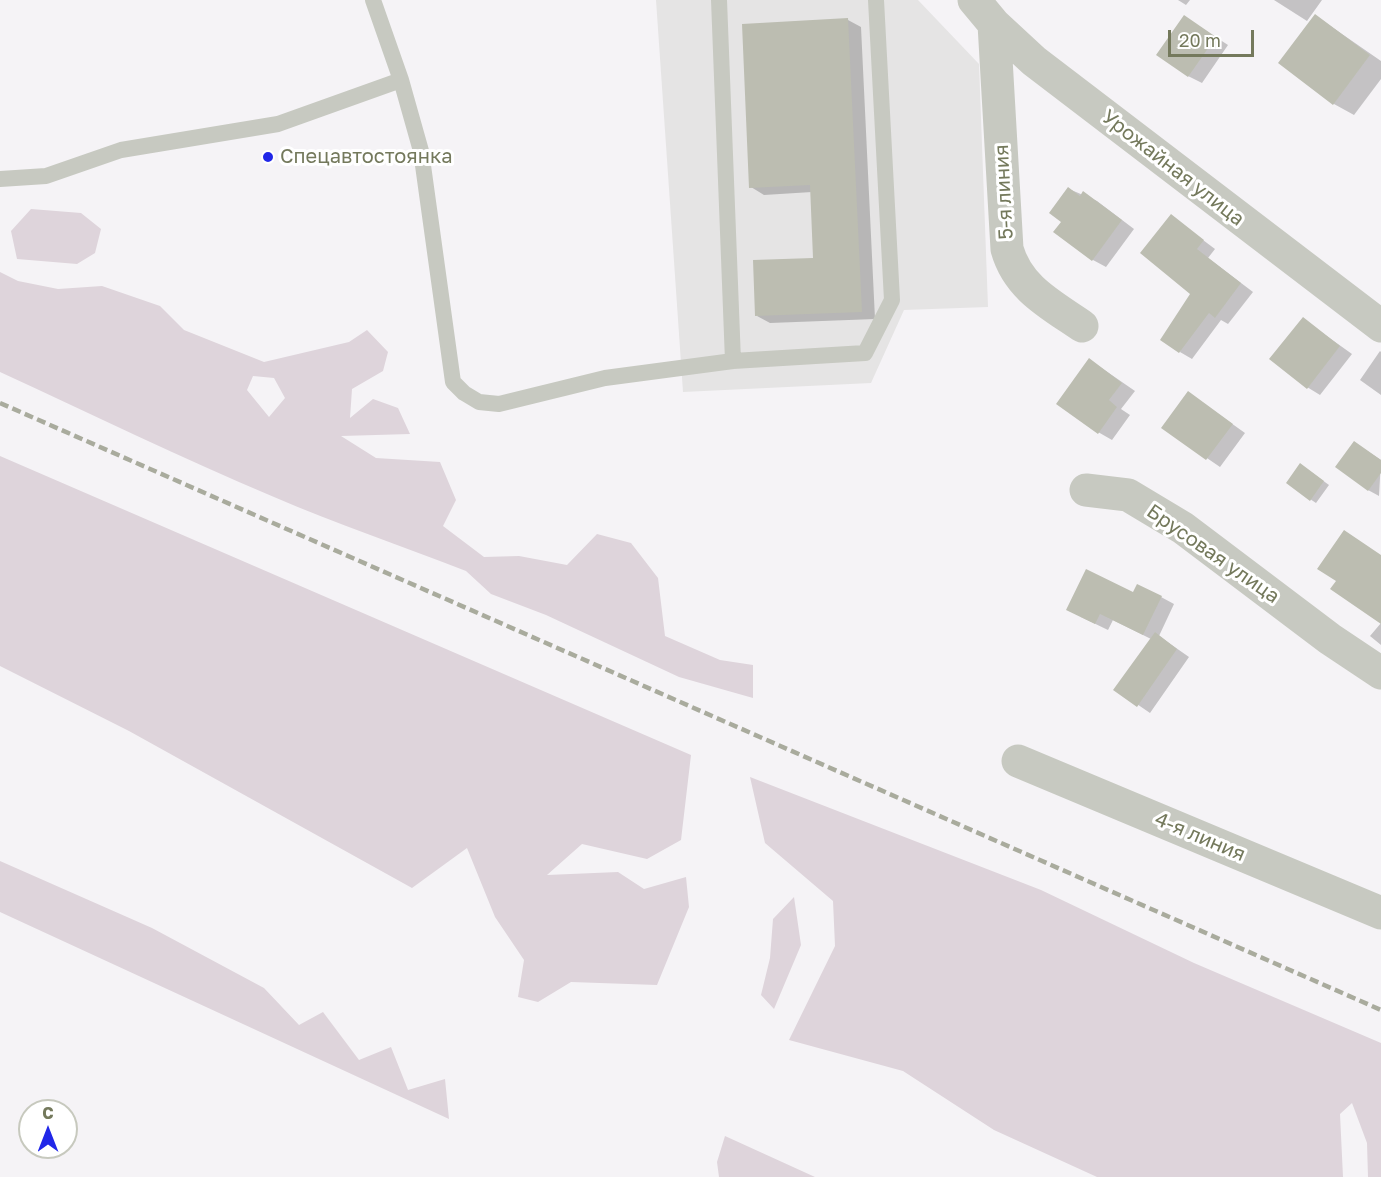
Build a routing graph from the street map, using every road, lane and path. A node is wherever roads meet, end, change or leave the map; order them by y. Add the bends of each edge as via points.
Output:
1 (373, 0) edge
2 (719, 0) edge
3 (876, 0) edge
4 (984, 12) edge
5 (401, 80) junction
6 (0, 179) edge
7 (1082, 326) dead end
8 (1381, 326) edge
9 (733, 361) junction
10 (1086, 490) dead end
11 (1381, 673) edge
12 (1018, 761) dead end
13 (1381, 913) edge

1 - 5 lane
2 - 9 lane
3 - 9 lane via 892,300 865,353
4 - 7 street, 5-я линия via 1007,249 1013,270 1039,297
4 - 8 street, Урожайная улица via 1034,61
5 - 6 lane via 278,124 122,150 46,176
5 - 9 lane via 421,151 453,382 464,393 479,402 499,404 605,378
10 - 11 street, Брусовая улица via 1128,495 1183,528
12 - 13 street, 4-я линия

